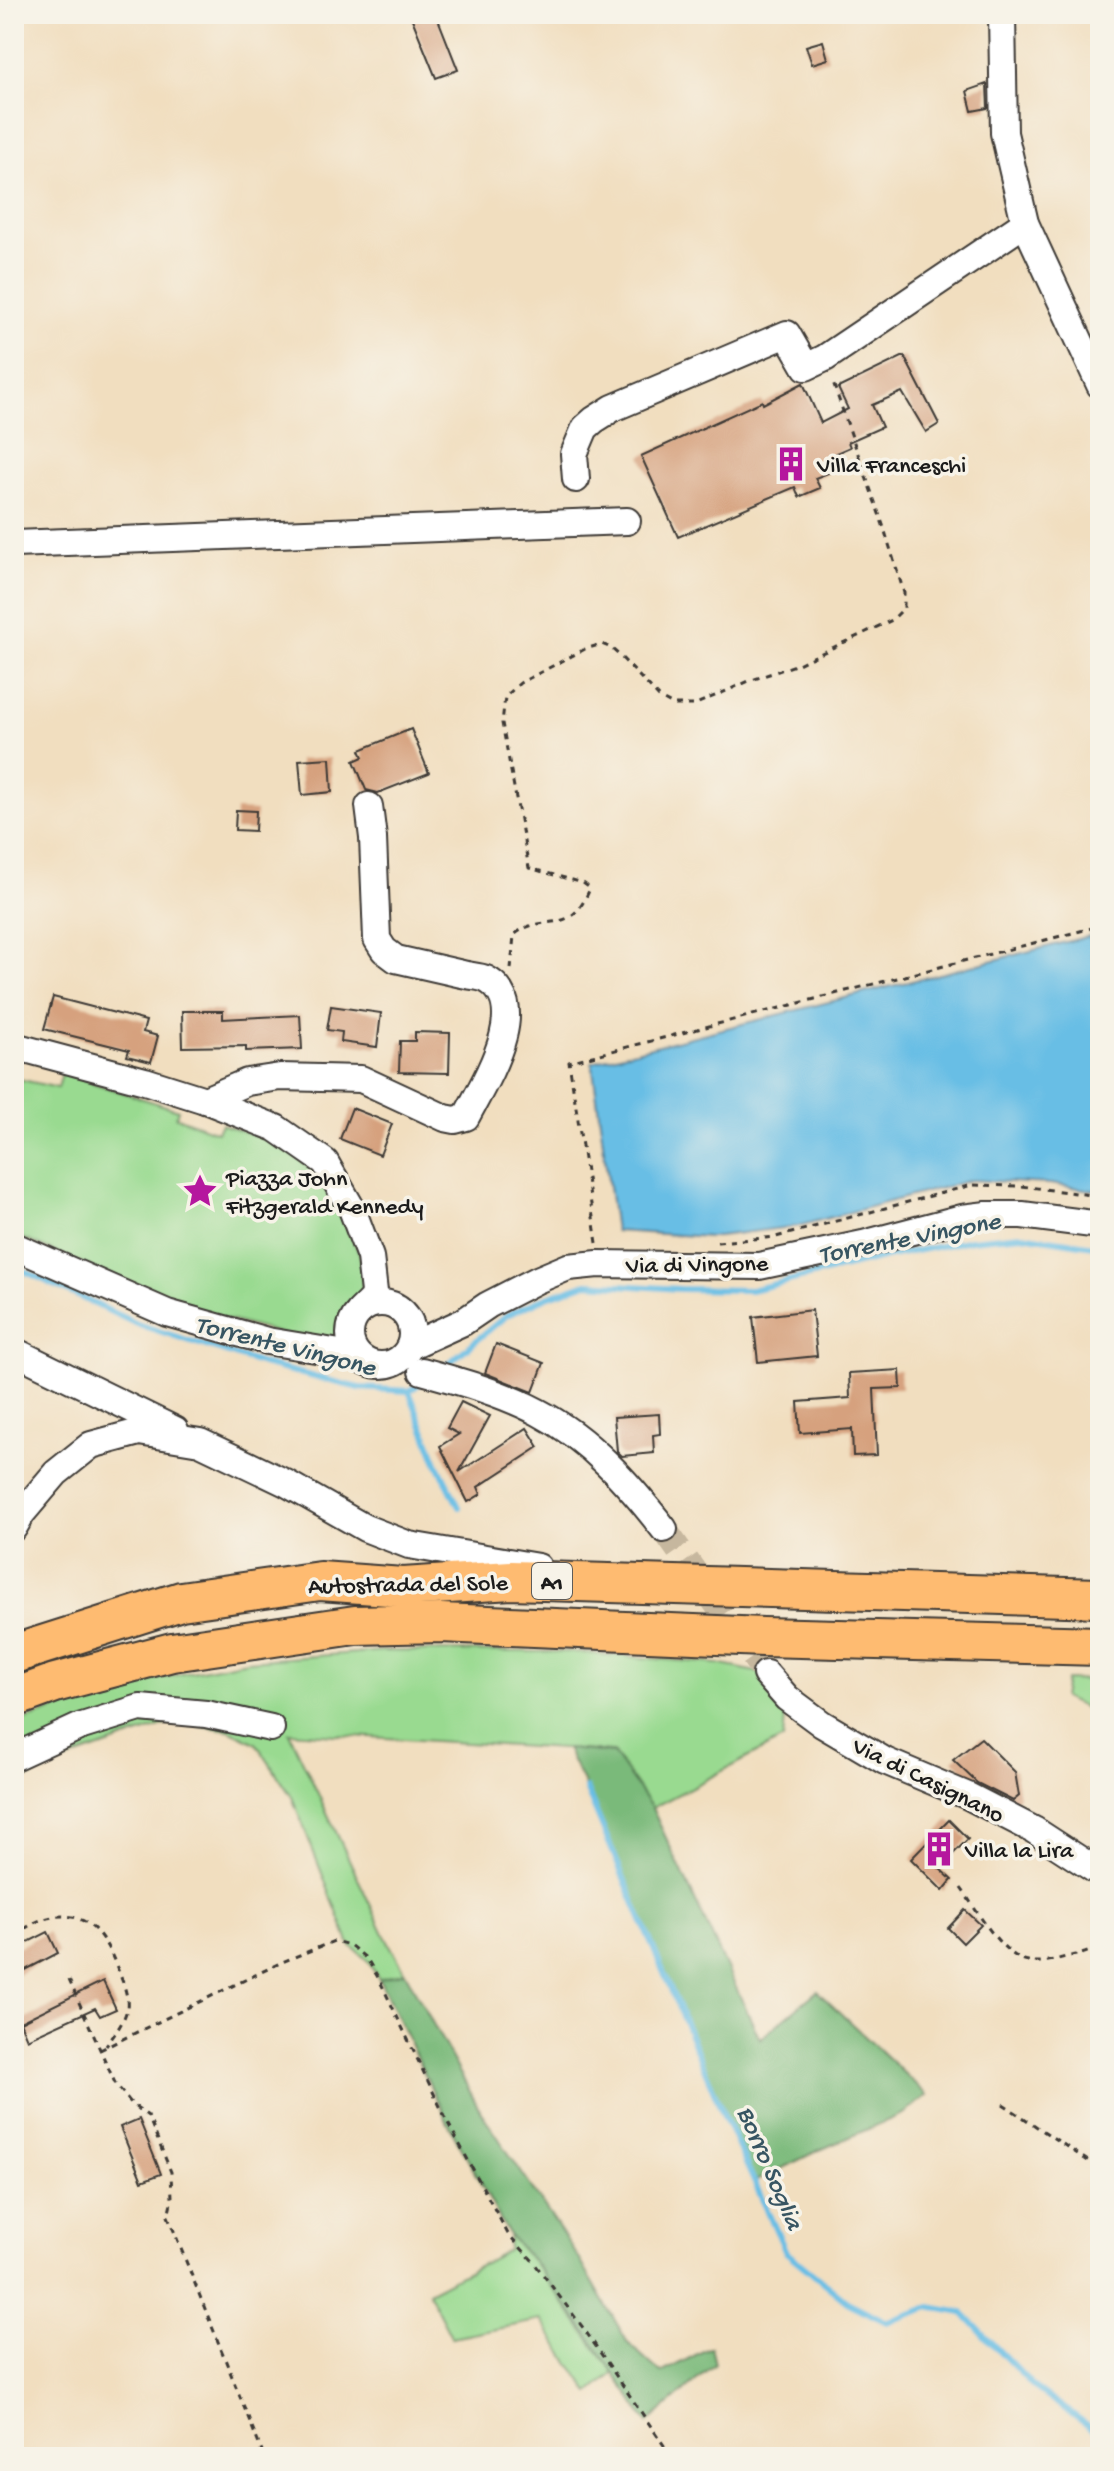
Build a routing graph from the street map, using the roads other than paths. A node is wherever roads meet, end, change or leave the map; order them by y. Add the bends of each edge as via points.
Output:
1 (1002, 14) edge
2 (1025, 223) junction
3 (1100, 385) edge
4 (576, 479) dead end
5 (627, 521) dead end
6 (14, 544) edge
7 (369, 806) dead end
8 (14, 1046) edge
9 (205, 1100) junction
10 (1100, 1225) edge
11 (14, 1246) edge
12 (370, 1257) junction
13 (488, 1305) junction
14 (360, 1311) junction
15 (405, 1314) junction
16 (353, 1349) junction
17 (14, 1351) edge
18 (422, 1362) junction
19 (200, 1442) junction
20 (17, 1516) edge
21 (664, 1529) tunnel mouth
22 (648, 1584) junction
23 (1100, 1598) edge
24 (1100, 1646) edge
25 (14, 1654) edge
26 (764, 1656) junction
27 (1100, 1662) edge
28 (14, 1698) edge
29 (271, 1728) dead end
30 (14, 1757) edge
31 (1100, 1873) edge

1 - 2 street via 1004,133
2 - 3 street
2 - 4 street via 806,367 787,334 613,408 585,428 574,454
5 - 6 street
7 - 9 street via 377,939 384,950 396,959 485,979 506,1004 503,1041 466,1117 445,1118 361,1079 280,1077 247,1082
8 - 9 street
9 - 12 street via 276,1128 325,1162 352,1209
10 - 13 street, Via di Vingone via 987,1215 759,1266 568,1267
11 - 16 street via 167,1313 267,1341 340,1353
12 - 14 street via 374,1292
12 - 15 street
13 - 15 street, Via di Vingone via 432,1317
13 - 18 street, Via di Vingone
14 - 15 street via 378,1303
14 - 16 street via 350,1329
15 - 18 street
16 - 18 street via 366,1362
17 - 19 street
18 - 21 street via 539,1412 591,1447
19 - 20 street via 139,1432 91,1445 56,1473
19 - 22 street via 365,1528 409,1545
22 - 23 highway, Autostrada del Sole / A1
22 - 25 highway, Autostrada del Sole / A1 via 511,1580 403,1587 320,1581 181,1601
24 - 26 highway, Autostrada del Sole / A1
26 - 27 street
26 - 28 highway, Autostrada del Sole / A1 via 441,1623 355,1625 172,1652
26 - 31 street, Via di Casignano via 787,1698 835,1731 885,1761 1034,1830
29 - 30 street via 206,1714 140,1708 79,1727

